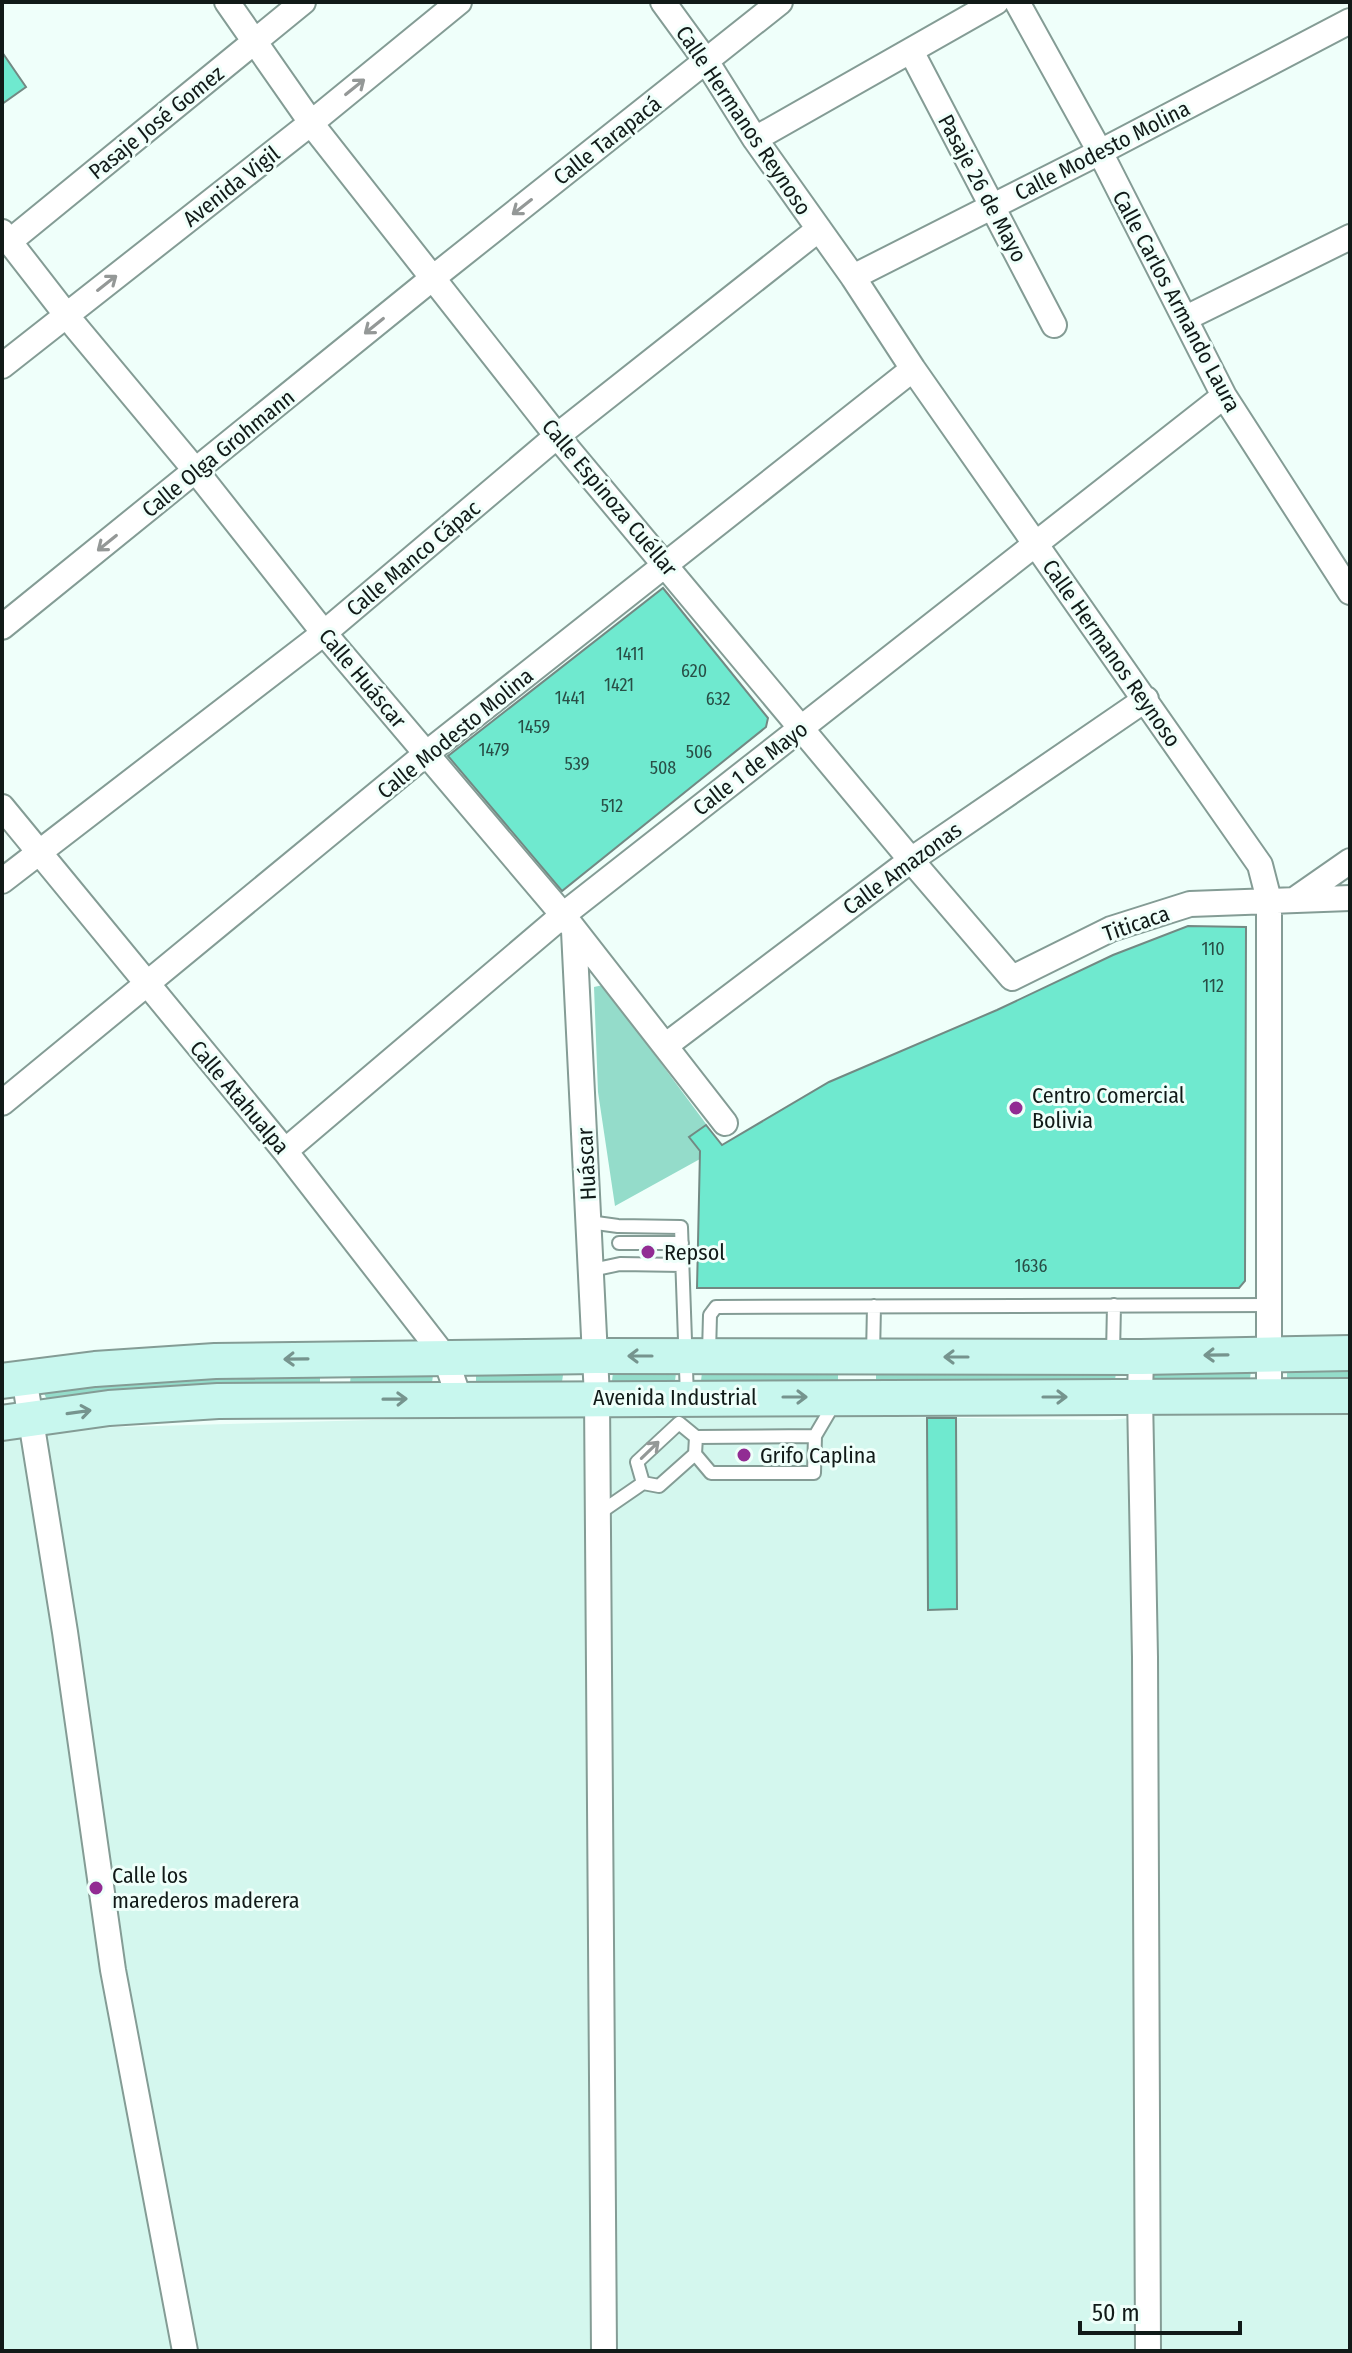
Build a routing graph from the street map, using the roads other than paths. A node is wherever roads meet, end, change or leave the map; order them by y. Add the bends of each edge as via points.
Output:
1 (227, 2) edge
2 (303, 2) edge
3 (459, 2) edge
4 (663, 2) edge
5 (780, 2) edge
6 (996, 2) edge
7 (1017, 2) edge
8 (1350, 21) edge
9 (254, 42) junction
10 (911, 51) junction
11 (706, 61) junction
12 (311, 123) junction
13 (755, 139) junction
14 (1100, 152) junction
15 (994, 207) junction
16 (819, 229) junction
17 (5, 237) edge
18 (1350, 237) edge
19 (434, 277) junction
20 (853, 277) junction
21 (66, 314) junction
22 (1186, 318) junction
23 (1054, 325) dead end
24 (2, 366) edge
25 (913, 369) junction
26 (1224, 396) junction
27 (557, 436) junction
28 (196, 471) junction
29 (1034, 543) junction
30 (1342, 560) edge
31 (666, 565) junction
32 (1350, 592) edge
33 (2, 627) edge
34 (324, 633) junction
35 (1146, 699) junction
36 (802, 727) junction
37 (427, 753) junction
38 (2, 807) edge
39 (38, 852) junction
40 (911, 860) junction
41 (1350, 861) edge
42 (2, 881) edge
43 (1350, 898) edge
44 (1269, 900) junction
45 (1294, 900) junction
46 (568, 923) junction
47 (1012, 978) joint
48 (147, 985) junction
49 (665, 1046) junction
50 (2, 1103) edge
51 (725, 1123) dead end
52 (285, 1151) junction
53 (589, 1222) junction
54 (618, 1226) junction
55 (619, 1243) junction
56 (682, 1243) junction
57 (620, 1264) junction
58 (682, 1265) junction
59 (592, 1270) junction
60 (1114, 1305) junction
61 (1269, 1305) junction
62 (874, 1306) junction
63 (1350, 1353) edge
64 (1269, 1354) junction
65 (596, 1356) junction
66 (698, 1356) junction
67 (864, 1356) junction
68 (445, 1357) junction
69 (1127, 1357) junction
70 (338, 1359) junction
71 (13, 1379) edge
72 (1140, 1396) junction
73 (1269, 1396) junction
74 (1350, 1396) edge
75 (597, 1397) junction
76 (687, 1397) junction
77 (846, 1397) junction
78 (459, 1398) junction
79 (338, 1400) junction
80 (15, 1421) edge
81 (815, 1436) junction
82 (696, 1437) junction
83 (695, 1454) junction
84 (643, 1483) junction
85 (598, 1514) junction
86 (185, 2351) edge
87 (604, 2351) edge
88 (1148, 2351) edge

1 - 9 street, Calle Espinoza Cuéllar
2 - 9 street, Pasaje José Gomez
12 -> 3 street, Avenida Vigil
4 - 11 street, Calle Hermanos Reynoso
5 - 11 street, Calle Tarapacá
6 - 10 street
7 - 14 street, Calle Carlos Armando Laura
8 - 14 street, Calle Modesto Molina
9 - 12 street, Calle Espinoza Cuéllar
9 - 17 street, Pasaje José Gomez
10 - 13 street
10 - 15 street, Pasaje 26 de Mayo
11 - 13 street, Calle Hermanos Reynoso
11 -> 19 street, Calle Tarapacá
12 - 19 street, Calle Espinoza Cuéllar
21 -> 12 street, Avenida Vigil
13 - 16 street, Calle Hermanos Reynoso
14 - 15 street, Calle Modesto Molina
14 - 22 street, Calle Carlos Armando Laura
15 - 20 street, Calle Modesto Molina
15 - 23 street, Pasaje 26 de Mayo
16 - 20 street, Calle Hermanos Reynoso
16 - 27 street, Calle Manco Cápac
17 - 21 street, Calle Huáscar
18 - 22 street
19 - 27 street, Calle Espinoza Cuéllar
19 -> 28 street, Calle Olga Grohmann
20 - 25 street, Calle Hermanos Reynoso
21 - 24 street, Avenida Vigil
21 - 28 street, Calle Huáscar
22 - 26 street, Calle Carlos Armando Laura
25 - 29 street, Calle Hermanos Reynoso
25 - 31 street, Calle Modesto Molina
26 - 29 street, Calle 1 de Mayo
26 - 30 street, Calle Carlos Armando Laura
27 - 31 street, Calle Espinoza Cuéllar
27 - 34 street, Calle Manco Cápac
28 -> 33 street, Calle Olga Grohmann
28 - 34 street, Calle Huáscar
29 - 35 street, Calle Hermanos Reynoso
29 - 36 street, Calle 1 de Mayo
30 - 32 street, Calle Carlos Armando Laura
31 - 36 street, Calle Espinoza Cuéllar
31 - 37 street, Calle Modesto Molina
34 - 37 street, Calle Huáscar
34 - 39 street, Calle Manco Cápac
35 - 40 street, Calle Amazonas
35 - 44 street, Calle Hermanos Reynoso via 1260,865
36 - 40 street, Calle Espinoza Cuéllar
36 - 46 street, Calle 1 de Mayo
37 - 46 street, Calle Huáscar
37 - 48 street, Calle Modesto Molina
38 - 39 street, Calle Atahualpa
39 - 42 street, Calle Manco Cápac
39 - 48 street, Calle Atahualpa
40 - 47 street, Calle Espinoza Cuéllar
40 - 49 street, Calle Amazonas
41 - 45 street
43 - 45 street, Titicaca
44 - 45 street, Titicaca
44 - 47 street, Titicaca via 1190,904 1111,929
44 - 61 street, Calle Hermanos Reynoso
46 - 49 street, Calle Huáscar
46 - 52 street, Calle 1 de Mayo
46 - 53 street, Huáscar
48 - 50 street, Calle Modesto Molina
48 - 52 street, Calle Atahualpa
49 - 51 street, Calle Huáscar
52 - 68 street, Calle Atahualpa
53 - 54 lane
53 - 59 street, Huáscar
54 - 55 lane
54 - 56 lane via 681,1227
55 - 56 lane
55 - 57 lane
56 - 58 lane
57 - 58 lane
57 - 59 lane
58 - 66 lane
59 - 65 street, Huáscar
60 - 61 lane
60 - 62 lane
60 - 69 lane
61 - 64 street, Calle Hermanos Reynoso
62 - 66 lane via 716,1307
62 - 67 lane
63 - 64 main road, Avenida Industrial
64 -> 69 main road, Avenida Industrial
64 - 73 street, Calle Hermanos Reynoso
66 -> 65 main road, Avenida Industrial
65 - 68 main road, Avenida Industrial
65 - 75 street, Huáscar
66 - 67 main road, Avenida Industrial
66 - 76 lane
69 -> 67 main road, Avenida Industrial
67 - 77 main road
68 - 70 main road, Avenida Industrial
68 - 78 street, Calle Atahualpa
69 - 72 street
70 -> 71 main road, Avenida Industrial via 165,1363
70 - 79 main road
71 - 80 street
72 - 73 main road, Avenida Industrial
77 -> 72 main road, Avenida Industrial
72 - 88 street
73 - 74 main road, Avenida Industrial
75 - 76 main road, Avenida Industrial
75 - 78 main road, Avenida Industrial
75 - 85 street, Huáscar
76 -> 77 main road, Avenida Industrial
77 - 81 lane
79 -> 78 main road, Avenida Industrial
80 -> 79 main road, Avenida Industrial via 178,1402
80 - 86 street via 65,1632 113,1970
81 - 82 lane
81 - 83 lane via 814,1473 711,1473
82 - 83 lane
84 -> 82 lane via 637,1462 679,1423
83 - 84 lane via 659,1486
84 - 85 lane
85 - 87 street, Huáscar

